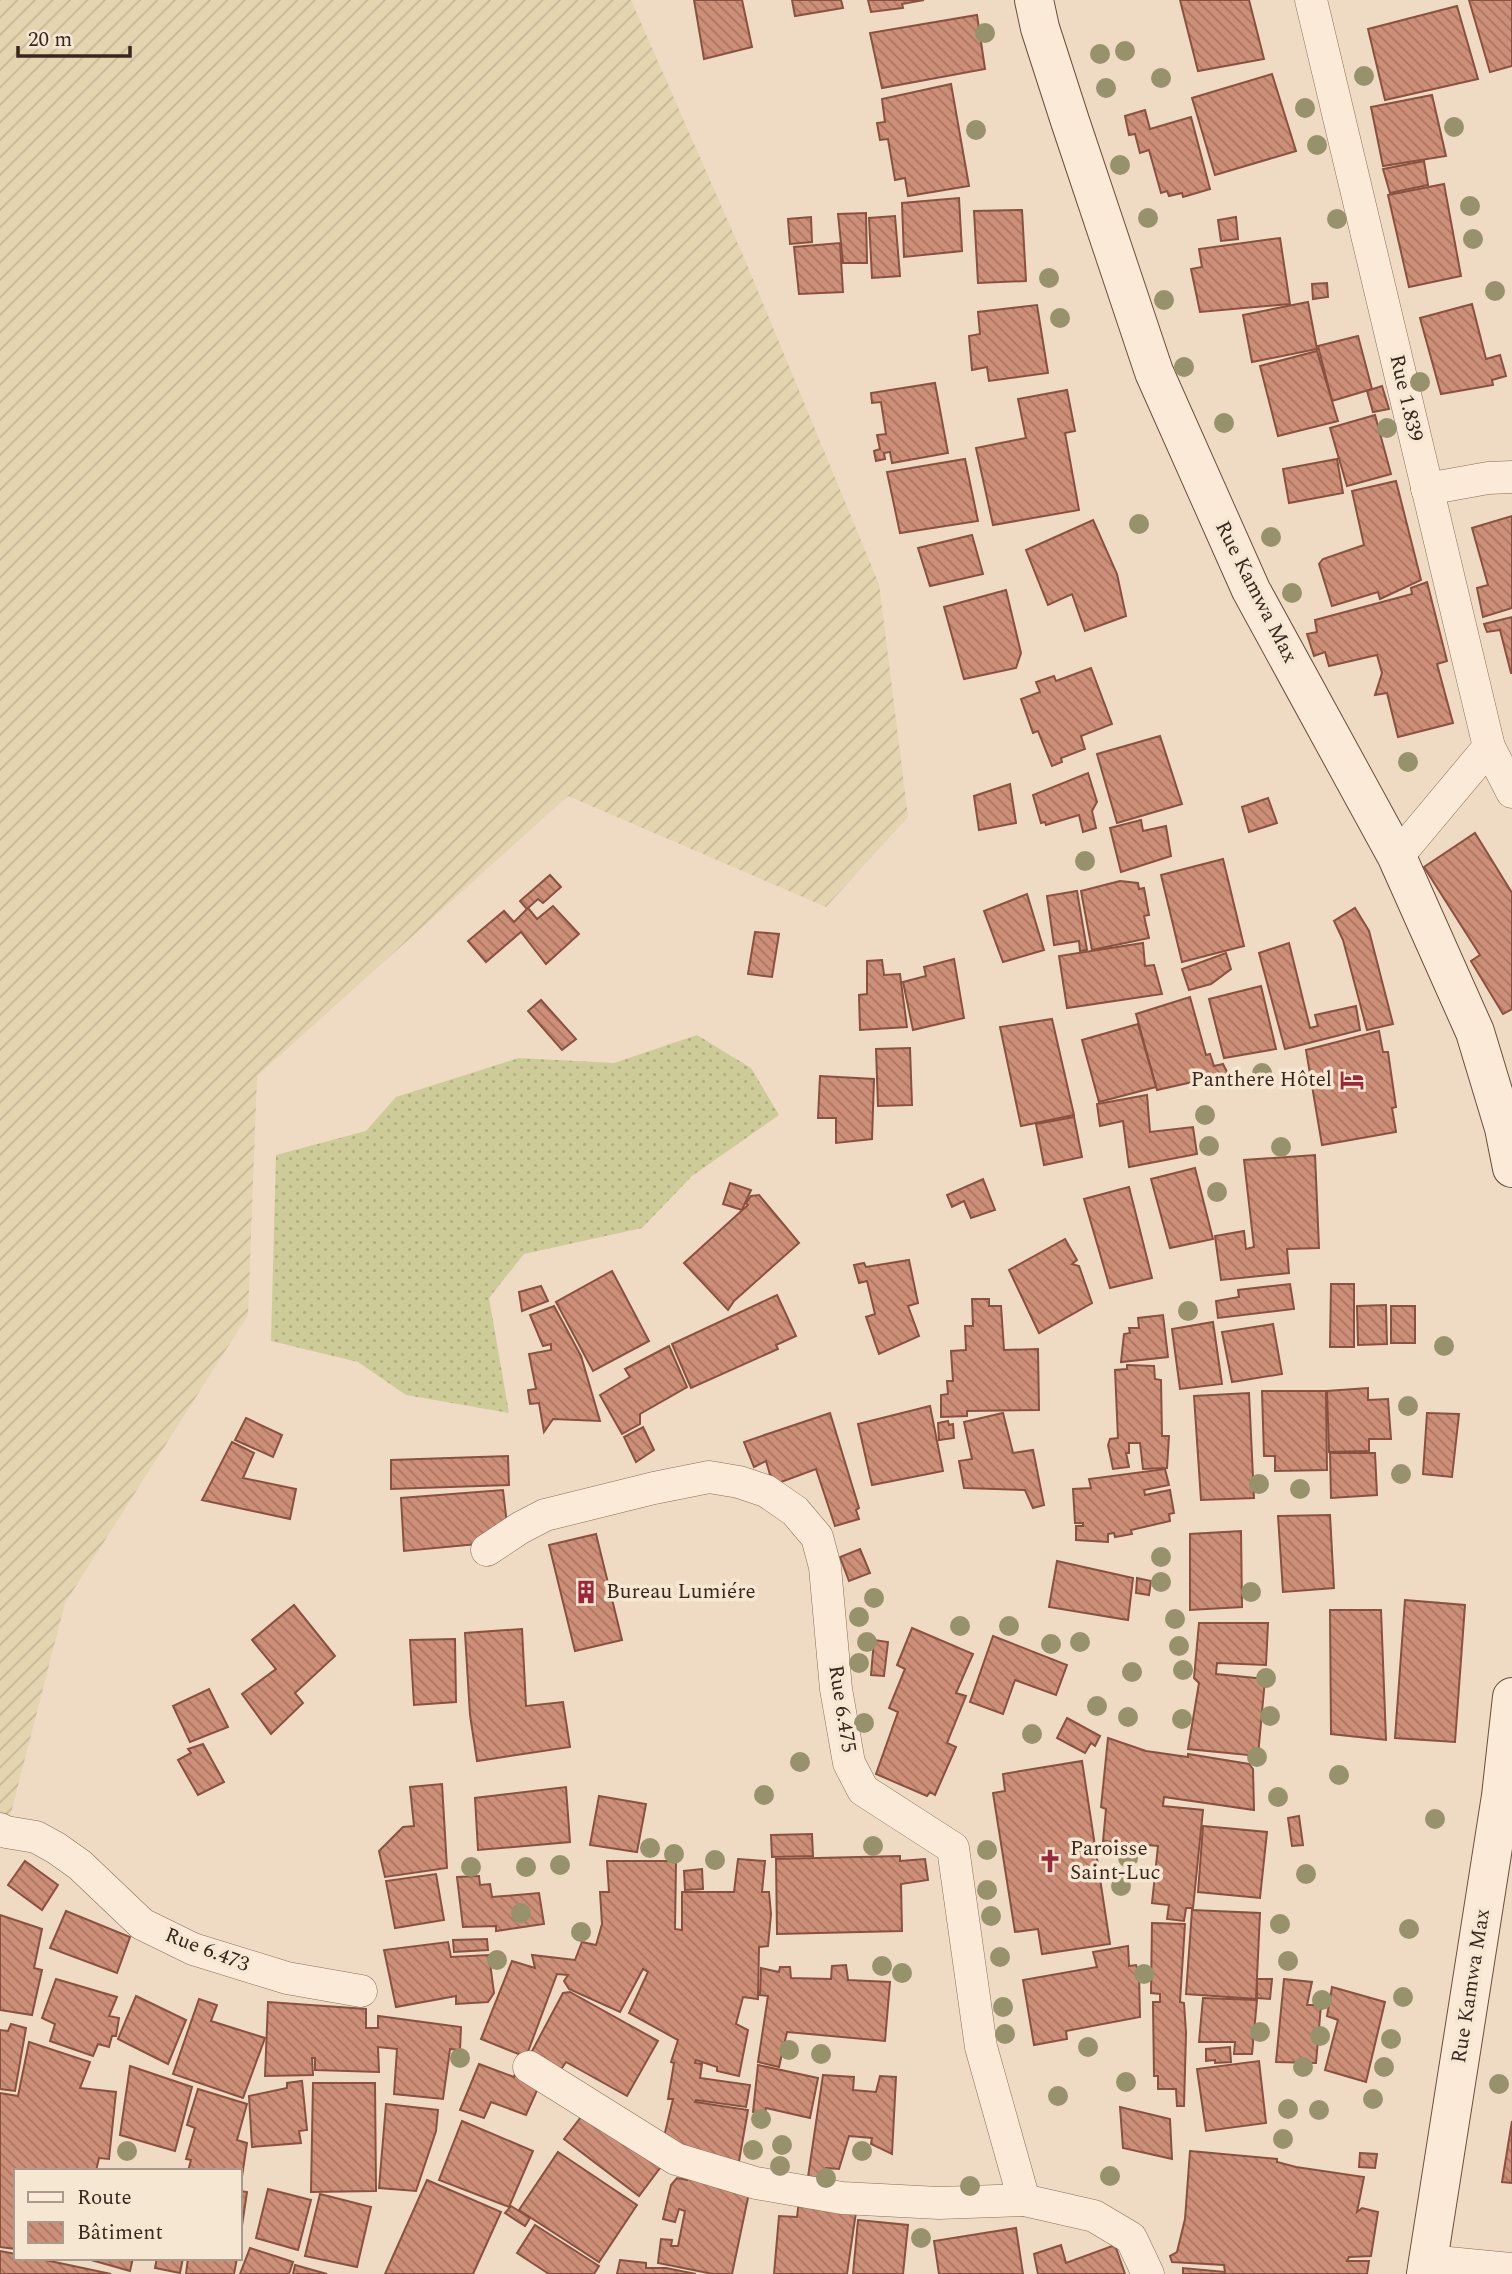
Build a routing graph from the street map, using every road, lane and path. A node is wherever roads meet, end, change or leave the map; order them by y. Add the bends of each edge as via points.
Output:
1 (1034, 0) edge
2 (1311, 0) edge
3 (1512, 477) edge
4 (1427, 489) junction
5 (1489, 747) junction
6 (1512, 792) edge
7 (1397, 857) junction
8 (1512, 1168) edge
9 (488, 1550) dead end
10 (1512, 1698) edge
11 (0, 1829) edge
12 (361, 1991) dead end
13 (529, 2067) dead end
14 (1024, 2200) junction
15 (1427, 2267) edge
16 (1512, 2269) edge
17 (1148, 2274) edge

1 - 7 main road, Rue Kamwa Max via 1154,372 1251,590
2 - 4 street, Rue 1.839
3 - 4 street
4 - 5 street, Rue 1.839
5 - 6 street, Rue 1.839
5 - 7 street
7 - 8 main road, Rue Kamwa Max via 1475,1032
9 - 14 street, Rue 6.475 via 545,1515 709,1477 766,1491 795,1511 817,1537 825,1567 836,1689 849,1763 863,1790 953,1848 981,2047
10 - 15 main road, Rue Kamwa Max via 1501,1796
11 - 12 street, Rue 6.473 via 36,1837 56,1848 142,1924 192,1949 287,1978
13 - 14 street via 676,2159 756,2183 842,2198 939,2203
14 - 17 street via 1094,2216 1131,2238
15 - 16 street

